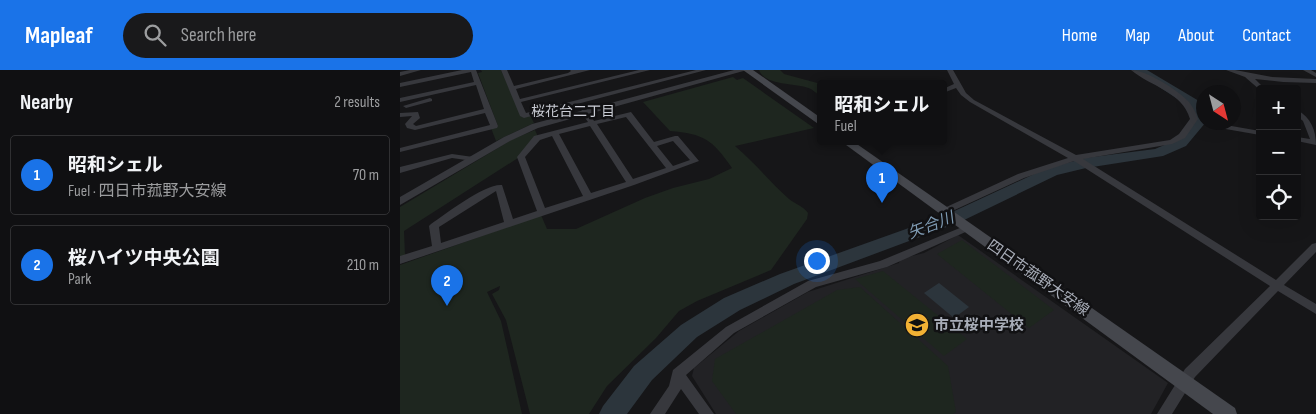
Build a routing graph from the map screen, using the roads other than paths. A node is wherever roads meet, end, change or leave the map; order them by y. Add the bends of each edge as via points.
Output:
1 (418, 70) edge
2 (472, 70) edge
3 (504, 70) edge
4 (587, 70) edge
5 (647, 70) edge
6 (704, 70) edge
7 (742, 70) edge
8 (747, 70) edge
9 (950, 70) edge
10 (1134, 70) edge
11 (1229, 70) edge
12 (1244, 70) edge
13 (1306, 70) edge
14 (573, 72) edge
15 (632, 72) edge
16 (400, 74) edge
17 (1316, 75) edge
18 (1249, 77) junction
19 (1316, 81) edge
20 (400, 85) edge
21 (644, 85) junction
22 (958, 85) junction
23 (1258, 85) edge
24 (479, 86) junction
25 (512, 88) junction
26 (947, 89) edge
27 (652, 94) junction
28 (400, 100) edge
29 (518, 101) junction
30 (403, 110) edge
31 (488, 110) junction
32 (585, 112) junction
33 (1301, 116) edge
34 (817, 120) edge
35 (592, 123) junction
36 (1241, 129) edge
37 (1256, 131) edge
38 (555, 134) junction
39 (449, 137) junction
40 (1301, 140) edge
41 (1316, 142) edge
42 (653, 145) junction
43 (851, 145) edge
44 (400, 150) edge
45 (452, 156) junction
46 (1075, 158) junction
47 (472, 159) junction
48 (671, 169) junction
49 (400, 170) edge
50 (631, 183) junction
51 (588, 197) junction
52 (400, 202) edge
53 (944, 211) junction
54 (542, 212) junction
55 (509, 223) junction
56 (966, 227) junction
57 (1316, 246) edge
58 (437, 248) junction
59 (400, 260) edge
60 (1277, 286) junction
61 (1316, 310) edge
62 (678, 374) junction
63 (1183, 381) junction
64 (657, 414) edge
65 (707, 414) edge
66 (1164, 414) edge
67 (1228, 414) edge

1 - 16 street
2 - 20 street
2 - 24 street
3 - 25 street
4 - 14 street
5 - 15 street
6 - 21 street
7 - 27 street
8 - 34 main road
9 - 22 street
10 - 46 street via 1185,101 1193,110 1194,119 1182,136 1172,142
11 - 18 street
12 - 18 street
13 - 17 street
14 - 25 street
15 - 21 street
15 - 29 street
18 - 19 street
18 - 23 street
21 - 27 street
21 - 29 street via 524,116
22 - 26 street
22 - 46 street via 972,101
24 - 28 street
24 - 30 street
24 - 31 street
25 - 29 street
27 - 32 street
30 - 31 street via 415,114 416,118 410,124 415,128
31 - 39 street via 494,126
32 - 35 street
32 - 47 street via 525,130
33 - 41 street
35 - 38 street
35 - 42 street via 628,114
35 - 50 street
36 - 37 street
38 - 51 street
38 - 54 street via 537,138 520,157
39 - 44 street
39 - 45 street
40 - 41 street
42 - 48 street
42 - 48 street via 675,138 695,161
43 - 53 main road, 四日市菰野大安線
45 - 47 street
45 - 49 street
46 - 53 street via 1021,176
46 - 60 street
47 - 52 street
48 - 50 street
50 - 51 street
51 - 54 street
53 - 56 main road, 四日市菰野大安線
54 - 55 street
55 - 58 street
55 - 58 street via 499,187 489,190 434,226
56 - 62 street via 882,264 812,284 730,330
56 - 63 main road, 四日市菰野大安線
57 - 60 street
58 - 59 street
60 - 61 street
60 - 63 street
62 - 64 street via 674,388
62 - 65 street
63 - 66 street
63 - 67 main road, 四日市菰野大安線

